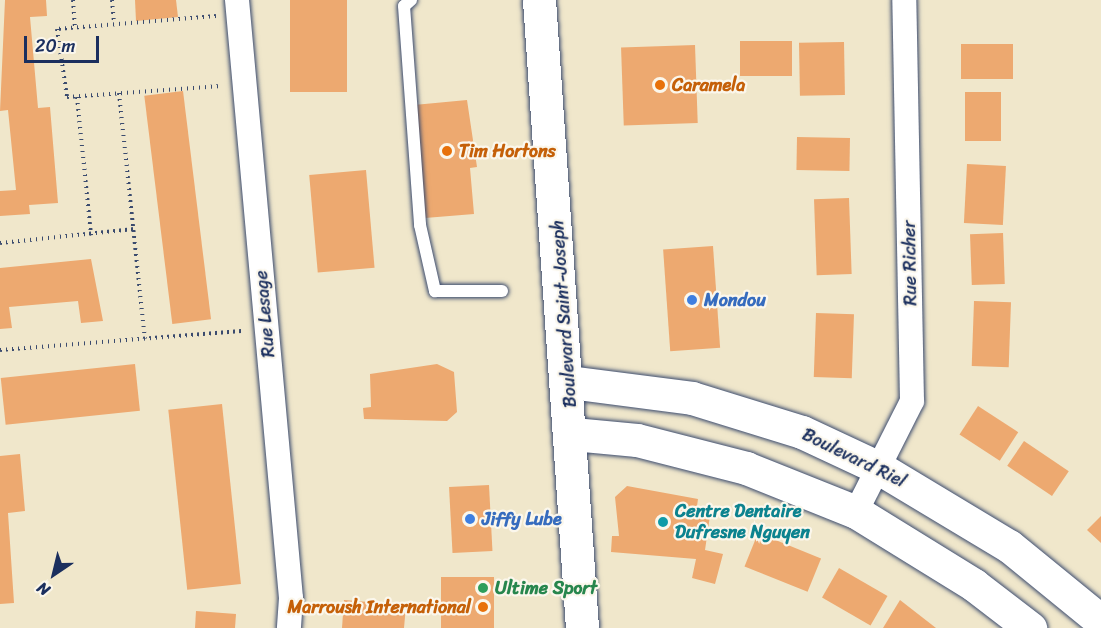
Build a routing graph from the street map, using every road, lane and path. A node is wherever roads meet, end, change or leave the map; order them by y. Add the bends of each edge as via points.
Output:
1 (73, 0) edge
2 (112, 0) edge
3 (237, 0) edge
4 (411, 0) edge
5 (539, 0) edge
6 (904, 0) edge
7 (216, 16) dead end
8 (114, 24) junction
9 (75, 28) junction
10 (222, 86) dead end
11 (119, 93) junction
12 (76, 96) junction
13 (134, 229) junction
14 (91, 235) junction
15 (0, 243) edge
16 (502, 291) dead end
17 (245, 331) dead end
18 (145, 339) junction
19 (0, 350) edge
20 (569, 382) junction
21 (573, 434) junction
22 (879, 468) junction
23 (856, 512) junction
24 (1101, 621) edge
25 (289, 628) edge
26 (582, 628) edge
27 (1029, 628) edge

1 - 9 path
2 - 8 path
3 - 25 street, Rue Lesage via 291,588
4 - 16 lane via 404,6 420,225 435,291
5 - 20 street, Boulevard Saint-Joseph
6 - 22 street, Rue Richer via 914,381 907,419
7 - 8 path
8 - 9 path
9 - 12 path via 57,29 67,97
10 - 11 path
11 - 12 path
11 - 13 path
12 - 14 path
13 - 14 path
13 - 18 path
14 - 15 path
17 - 18 path
18 - 19 path
20 - 21 street, Boulevard Saint-Joseph
20 - 22 street, Boulevard Riel via 729,406 772,419
21 - 23 street via 637,440 746,468
21 - 26 street, Boulevard Saint-Joseph
22 - 23 street, Rue Richer
22 - 24 street, Boulevard Riel via 1009,546
23 - 27 street via 974,585

